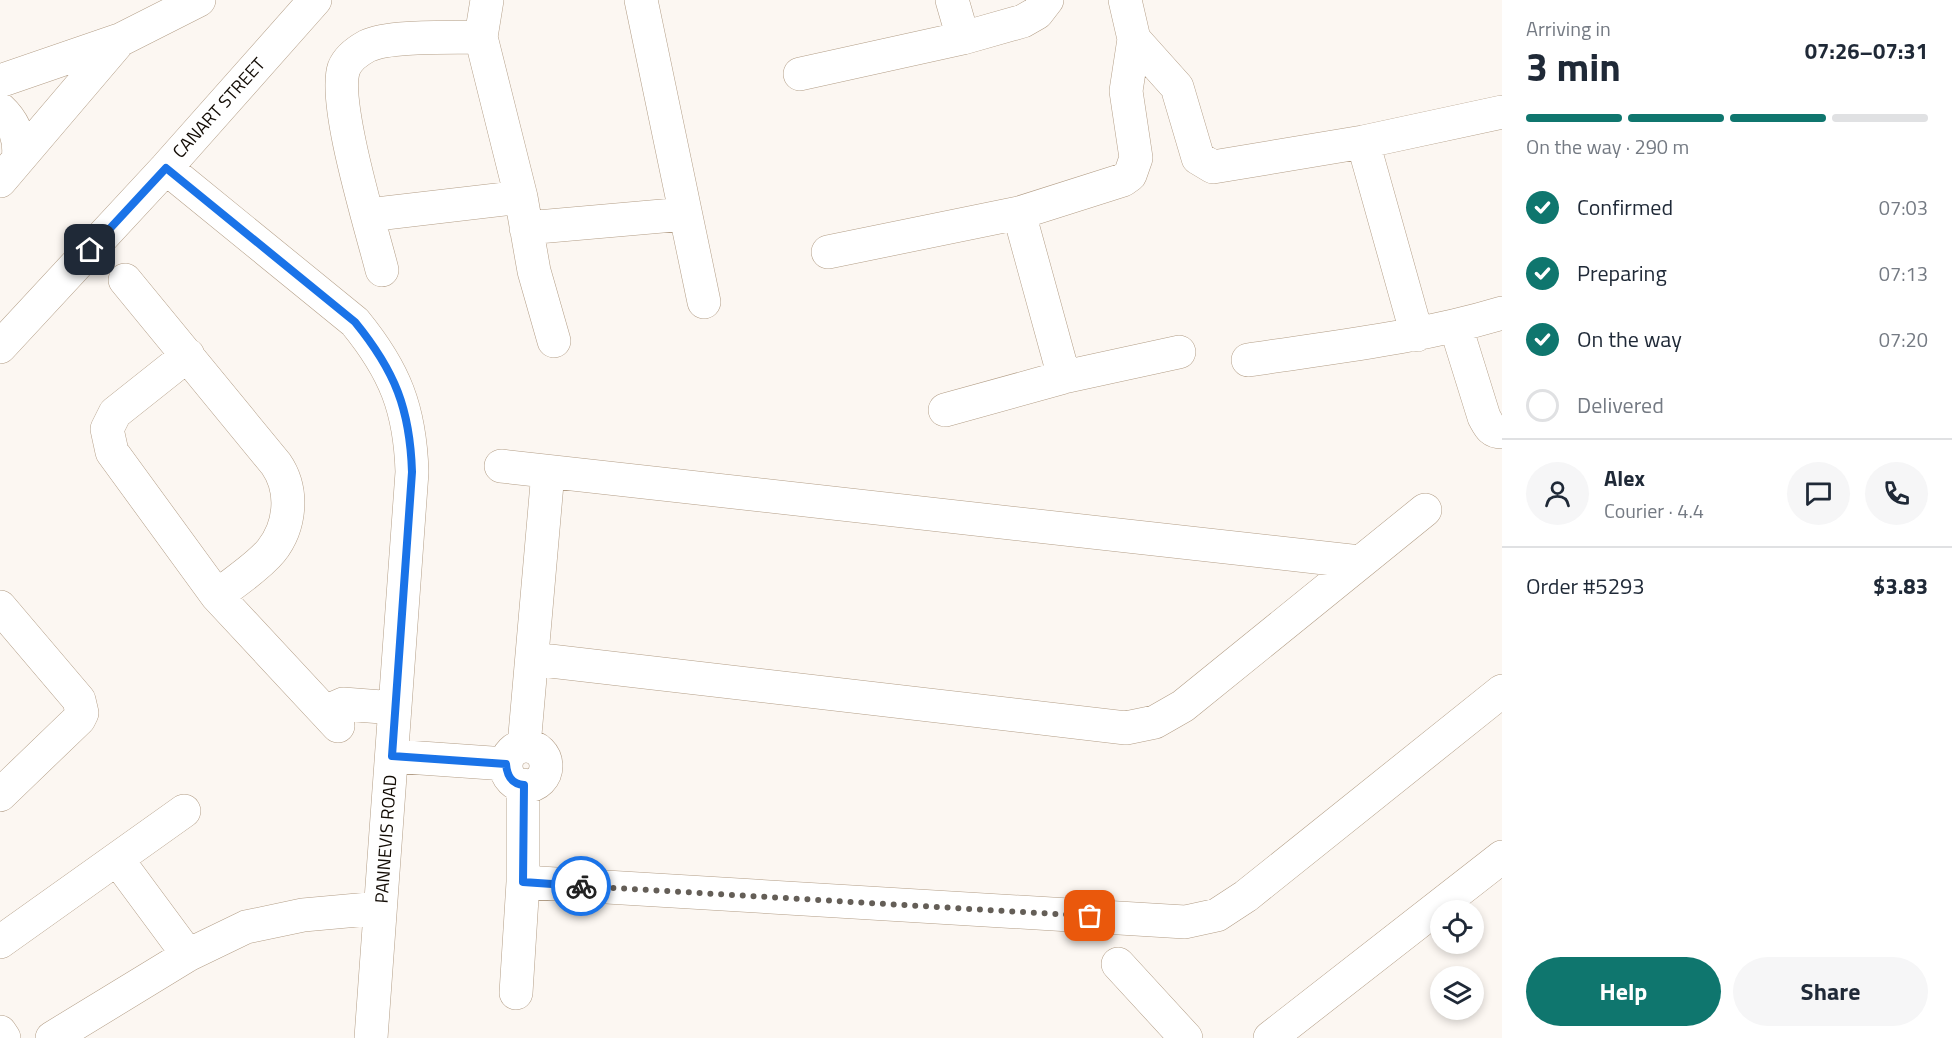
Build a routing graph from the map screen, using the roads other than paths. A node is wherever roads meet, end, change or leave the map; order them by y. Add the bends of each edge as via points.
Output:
1 (199, 0) edge
2 (315, 0) edge
3 (487, 0) edge
4 (641, 0) edge
5 (952, 0) edge
6 (1047, 0) edge
7 (1125, 0) edge
8 (481, 37) junction
9 (963, 38) junction
10 (1134, 39) junction
11 (120, 40) junction
12 (800, 74) dead end
13 (0, 81) edge
14 (0, 109) edge
15 (1502, 112) edge
16 (1363, 142) junction
17 (166, 168) junction
18 (9, 170) edge
19 (520, 197) junction
20 (1019, 213) junction
21 (685, 214) junction
22 (368, 215) junction
23 (526, 228) junction
24 (828, 252) dead end
25 (382, 270) dead end
26 (125, 280) dead end
27 (704, 302) dead end
28 (1502, 313) edge
29 (1456, 327) junction
30 (5, 333) edge
31 (1417, 335) junction
32 (554, 341) dead end
33 (1179, 352) dead end
34 (188, 355) junction
35 (1248, 360) dead end
36 (1064, 377) junction
37 (945, 410) dead end
38 (1502, 432) edge
39 (501, 466) dead end
40 (548, 472) junction
41 (1425, 510) dead end
42 (1360, 562) junction
43 (217, 596) junction
44 (0, 607) edge
45 (534, 659) junction
46 (1502, 691) edge
47 (395, 708) junction
48 (392, 756) junction
49 (518, 765) junction
50 (0, 795) edge
51 (184, 811) dead end
52 (1502, 857) edge
53 (117, 859) junction
54 (523, 882) junction
55 (380, 908) junction
56 (0, 942) edge
57 (188, 955) junction
58 (1118, 964) dead end
59 (516, 993) dead end
60 (0, 1032) edge
61 (4, 1038) edge
62 (52, 1038) edge
63 (371, 1038) edge
64 (1186, 1038) edge
65 (1270, 1038) edge

1 - 11 street
2 - 17 street, CANART STREET
3 - 8 street
4 - 21 street
5 - 9 street
6 - 9 street via 1038,13 1023,21
7 - 10 street
8 - 19 street
8 - 22 street via 378,43 351,57 342,84 345,119
9 - 12 street
10 - 16 street via 1178,87 1198,158 1208,166
10 - 20 street via 1126,91 1136,158 1130,175
11 - 13 street
11 - 18 street
14 - 18 street via 16,132 20,148
15 - 16 street
16 - 31 street
17 - 30 street, CANART STREET
17 - 47 street, PANNEVIS ROAD via 355,322 395,380 403,402 412,472
19 - 22 street
19 - 23 street
20 - 24 street
20 - 36 street
21 - 23 street
21 - 27 street
22 - 25 street
23 - 32 street
26 - 34 street
28 - 29 street
29 - 31 street
29 - 38 street via 1484,417 1489,428
31 - 35 street
33 - 36 street
34 - 43 street via 276,464 287,487 287,519 270,552
34 - 43 street via 115,413 107,429 108,441 112,452
36 - 37 street
39 - 40 street
40 - 42 street
40 - 45 street
41 - 42 street
42 - 45 street via 1183,706 1155,722 1126,728
43 - 47 street via 332,718 343,704
44 - 50 street via 79,700 82,713
45 - 49 street
46 - 54 street via 1246,896 1217,915 1185,922
47 - 48 street, PANNEVIS ROAD
48 - 49 street
48 - 55 street, PANNEVIS ROAD
49 - 54 street
51 - 53 street
52 - 65 street
53 - 56 street
53 - 57 street
54 - 59 street
55 - 57 street via 273,920 246,927
55 - 63 street, PANNEVIS ROAD
57 - 62 street
58 - 64 street
60 - 61 street

